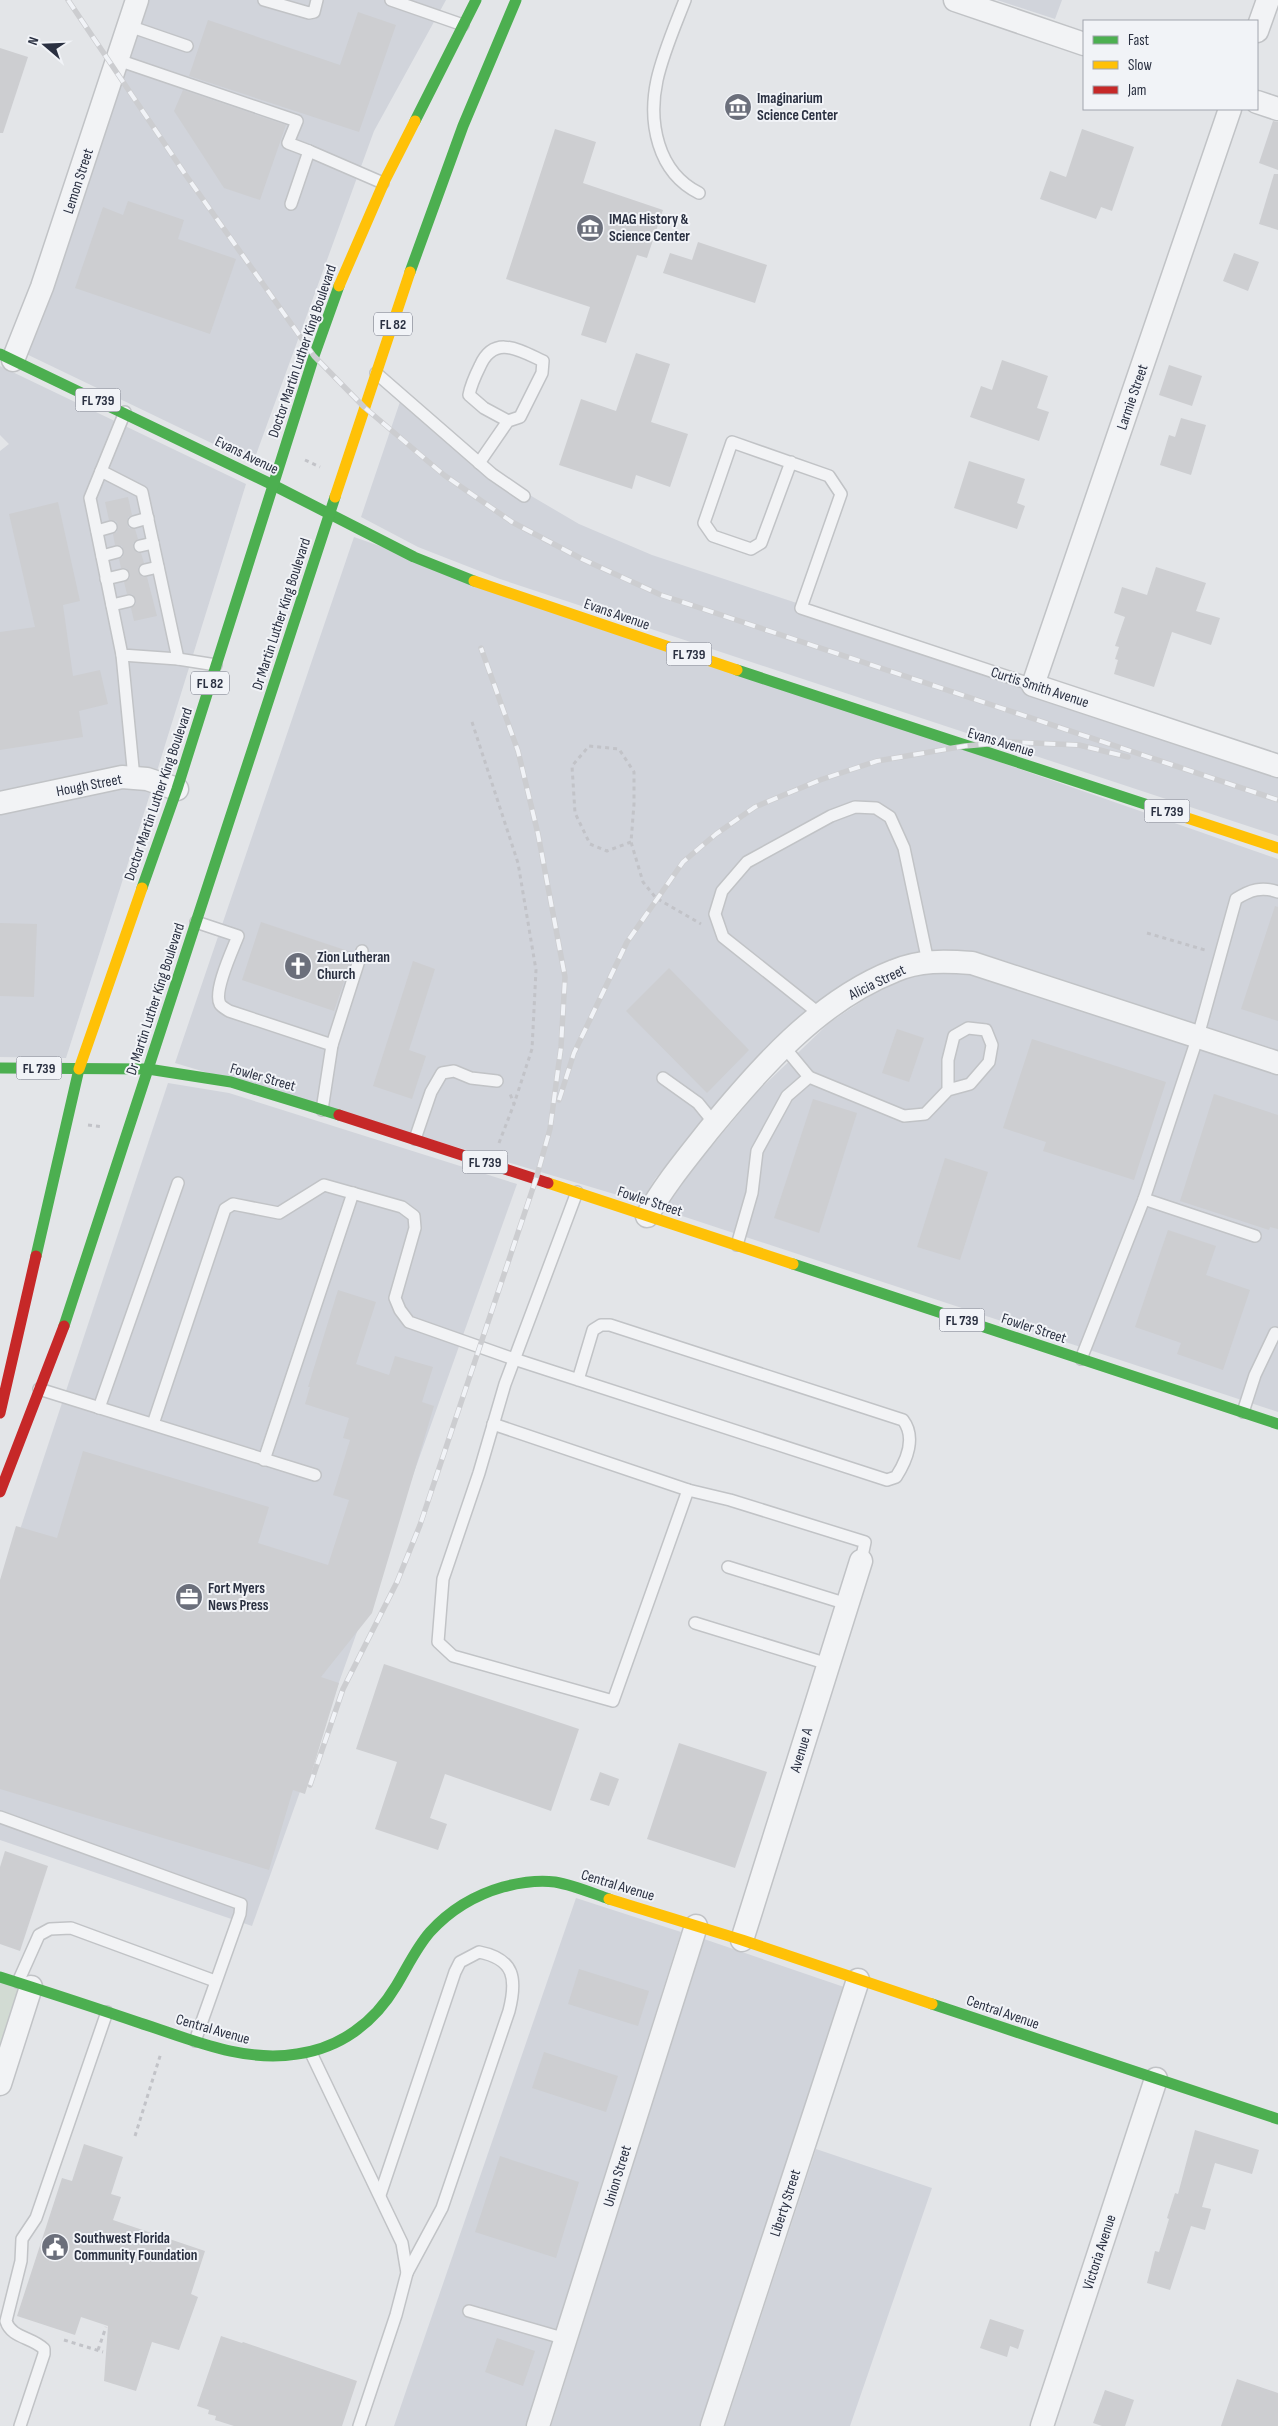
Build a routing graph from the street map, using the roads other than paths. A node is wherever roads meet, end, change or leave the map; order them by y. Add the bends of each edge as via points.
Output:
1 (137, 0) edge
2 (264, 0) edge
3 (317, 0) edge
4 (391, 0) edge
5 (476, 0) edge
6 (516, 0) edge
7 (685, 0) edge
8 (955, 0) edge
9 (1268, 0) edge
10 (129, 26) junction
11 (463, 26) junction
12 (1258, 28) edge
13 (1083, 44) edge
14 (187, 46) dead end
15 (118, 60) junction
16 (1258, 102) edge
17 (1278, 109) edge
18 (1230, 110) edge
19 (309, 151) junction
20 (383, 183) junction
21 (699, 193) dead end
22 (291, 204) dead end
23 (6, 357) edge
24 (376, 373) junction
25 (125, 412) junction
26 (508, 421) junction
27 (791, 462) junction
28 (479, 463) junction
29 (101, 471) junction
30 (273, 485) junction
31 (524, 496) dead end
32 (330, 513) junction
33 (148, 518) junction
34 (134, 522) dead end
35 (111, 528) dead end
36 (97, 531) junction
37 (153, 542) junction
38 (140, 546) dead end
39 (117, 552) dead end
40 (102, 556) junction
41 (158, 567) junction
42 (145, 570) dead end
43 (123, 575) dead end
44 (106, 579) junction
45 (164, 593) junction
46 (152, 596) dead end
47 (129, 601) dead end
48 (112, 605) junction
49 (122, 655) junction
50 (178, 659) junction
51 (216, 665) junction
52 (1033, 685) junction
53 (1278, 766) edge
54 (134, 778) junction
55 (177, 789) junction
56 (0, 803) edge
57 (1278, 848) edge
58 (1278, 892) edge
59 (196, 922) junction
60 (362, 951) dead end
61 (928, 962) junction
62 (821, 1015) junction
63 (1198, 1036) junction
64 (332, 1046) junction
65 (785, 1048) junction
66 (1278, 1062) edge
67 (0, 1068) edge
68 (79, 1069) junction
69 (148, 1069) junction
70 (809, 1077) junction
71 (663, 1078) dead end
72 (497, 1081) road end
73 (948, 1090) junction
74 (322, 1110) junction
75 (715, 1124) junction
76 (415, 1139) junction
77 (57, 1160) junction
78 (178, 1183) dead end
79 (577, 1192) junction
80 (353, 1193) junction
81 (1144, 1199) junction
82 (647, 1216) junction
83 (1255, 1236) dead end
84 (737, 1245) junction
85 (1275, 1333) dead end
86 (514, 1359) junction
87 (1081, 1359) junction
88 (23, 1368) dead end
89 (4, 1375) edge
90 (578, 1380) junction
91 (26, 1382) dead end
92 (40, 1389) junction
93 (99, 1408) junction
94 (1243, 1412) junction
95 (0, 1413) edge
96 (153, 1424) junction
97 (493, 1424) junction
98 (1278, 1424) edge
99 (264, 1460) junction
100 (315, 1475) dead end
101 (688, 1490) junction
102 (0, 1492) edge
103 (861, 1560) joint
104 (728, 1567) dead end
105 (847, 1604) junction
106 (695, 1623) dead end
107 (828, 1664) junction
108 (0, 1817) edge
109 (696, 1926) junction
110 (742, 1940) junction
111 (0, 1976) edge
112 (858, 1980) junction
113 (215, 1981) junction
114 (24, 1984) junction
115 (107, 2012) junction
116 (195, 2041) junction
117 (311, 2053) junction
118 (1156, 2079) junction
119 (0, 2084) edge
120 (1278, 2119) edge
121 (380, 2195) junction
122 (407, 2273) junction
123 (469, 2311) dead end
124 (566, 2339) junction
125 (20, 2426) edge
126 (359, 2426) edge
127 (538, 2426) edge
128 (712, 2426) edge
129 (1042, 2426) edge

1 - 10 street, Lemon Street
2 - 3 lane via 309,13 314,12
4 - 11 lane
5 - 11 main road, Doctor Martin Luther King Boulevard / FL 82
6 - 24 main road, FL 82 via 486,65 441,182
7 - 21 lane via 657,80 655,130 669,167
8 - 13 street
9 - 12 street
10 - 14 lane
10 - 15 street, Lemon Street
11 - 20 main road, Doctor Martin Luther King Boulevard / FL 82
15 - 19 lane via 297,121 288,143
15 - 23 street, Lemon Street via 42,287
16 - 17 street
18 - 52 street, Larmie Street
19 - 20 lane
19 - 22 lane
20 - 30 main road, Doctor Martin Luther King Boulevard / FL 82 via 334,302
23 - 25 main road, Evans Avenue / FL 739
24 - 28 lane
24 - 32 main road, FL 82
25 - 29 lane
25 - 30 main road, Evans Avenue / FL 739
26 - 26 lane via 520,417 542,373 543,361 500,347 484,355 470,395 484,408
26 - 28 lane
27 - 27 lane via 732,442 704,524 712,536 751,548 761,544
27 - 52 lane, Curtis Smith Avenue via 829,476 841,494 801,608
28 - 31 lane
29 - 33 lane via 142,492
29 - 36 lane via 90,498
30 - 32 main road, Evans Avenue / FL 739
30 - 51 main road, Doctor Martin Luther King Boulevard / FL 82
32 - 57 main road, Evans Avenue / FL 739 via 414,557 496,589
32 - 59 main road, Dr Martin Luther King Boulevard / FL 82
33 - 34 lane
33 - 37 lane
35 - 36 lane
36 - 40 lane
37 - 38 lane
37 - 41 lane
39 - 40 lane
40 - 44 lane
41 - 42 lane
41 - 45 lane
43 - 44 lane
44 - 48 lane
45 - 46 lane
45 - 50 lane
47 - 48 lane
48 - 49 lane
49 - 50 lane
49 - 54 lane
50 - 51 lane
51 - 55 main road, Doctor Martin Luther King Boulevard / FL 82
52 - 53 street, Curtis Smith Avenue
54 - 55 street, Hough Street
54 - 56 street, Hough Street via 122,777
55 - 68 main road, Doctor Martin Luther King Boulevard / FL 82
58 - 63 lane via 1268,888 1248,891 1236,900
59 - 64 lane via 238,936 220,983 220,1005 229,1011
59 - 69 main road, Dr Martin Luther King Boulevard / FL 82
60 - 64 lane
61 - 62 street, Alicia Street via 894,970
61 - 62 lane via 904,848 890,817 876,808 855,807 831,816 747,862 722,891 715,914 723,938
61 - 63 street, Alicia Street via 980,966
62 - 65 street, Alicia Street
63 - 66 street, Alicia Street
63 - 81 lane
64 - 74 lane
65 - 70 lane
65 - 75 street, Alicia Street via 746,1086
67 - 68 main road, Fowler Street / FL 739
68 - 69 main road, Fowler Street / FL 739
68 - 77 main road, FL 82
69 - 74 main road, Fowler Street / FL 739 via 232,1082
69 - 92 main road, Dr Martin Luther King Boulevard / FL 82 via 72,1306
70 - 73 lane via 904,1116 925,1114
70 - 84 lane via 787,1096 757,1151 752,1193
71 - 75 lane via 698,1103
72 - 76 lane via 471,1078 454,1071 442,1073 431,1092
73 - 73 lane via 970,1084 989,1062 992,1045 986,1030 968,1028 954,1036 948,1060
74 - 76 main road, Fowler Street / FL 739
75 - 82 street, Alicia Street via 664,1186
76 - 79 main road, Fowler Street / FL 739
77 - 88 main road via 62,1196 28,1328
77 - 89 main road, FL 82
78 - 93 lane
79 - 82 main road, Fowler Street / FL 739
79 - 86 lane
80 - 86 lane via 402,1207 414,1216 415,1228 395,1298 409,1322
80 - 96 lane via 324,1185 279,1213 233,1204 224,1209
80 - 99 lane
81 - 83 lane
81 - 87 lane
82 - 84 main road, Fowler Street / FL 739
84 - 87 main road, Fowler Street / FL 739
85 - 94 lane
86 - 90 lane
86 - 97 lane
87 - 94 main road, Fowler Street / FL 739
89 - 95 main road, FL 82
90 - 90 lane via 887,1480 896,1477 901,1470 911,1439 903,1420 610,1325 601,1325 593,1330
91 - 92 main road
92 - 93 lane
92 - 102 main road, Dr Martin Luther King Boulevard / FL 82
93 - 96 lane
94 - 98 main road, Fowler Street / FL 739
96 - 99 lane
97 - 101 lane
97 - 101 lane via 444,1579 438,1642 453,1656 613,1701
99 - 100 lane
101 - 103 lane via 865,1542
103 - 105 street, Avenue A
104 - 105 lane
105 - 107 street, Avenue A
106 - 107 lane
107 - 110 street, Avenue A
108 - 113 lane via 241,1904
109 - 110 main road, Central Avenue
109 - 117 main road, Central Avenue via 555,1882 530,1881 499,1887 453,1910 435,1926 371,2020 348,2037
109 - 124 street, Union Street
110 - 112 main road, Central Avenue
111 - 114 main road, Central Avenue
112 - 118 main road, Central Avenue
112 - 128 street, Liberty Street
113 - 114 lane via 71,1928 50,1929 39,1935
113 - 116 lane
114 - 115 main road, Central Avenue
114 - 119 street
115 - 116 main road, Central Avenue
115 - 125 lane via 36,2218 22,2239 21,2262 6,2321 16,2335 36,2341 44,2349 44,2354
116 - 117 main road, Central Avenue via 250,2055 275,2057
117 - 121 lane
118 - 120 main road, Central Avenue
118 - 129 street, Victoria Avenue
121 - 122 lane via 402,2243
121 - 122 lane via 460,1962 478,1952 501,1959 510,1968 513,1979 514,1993 509,2011 442,2208
122 - 126 lane
123 - 124 lane
124 - 127 street, Union Street

